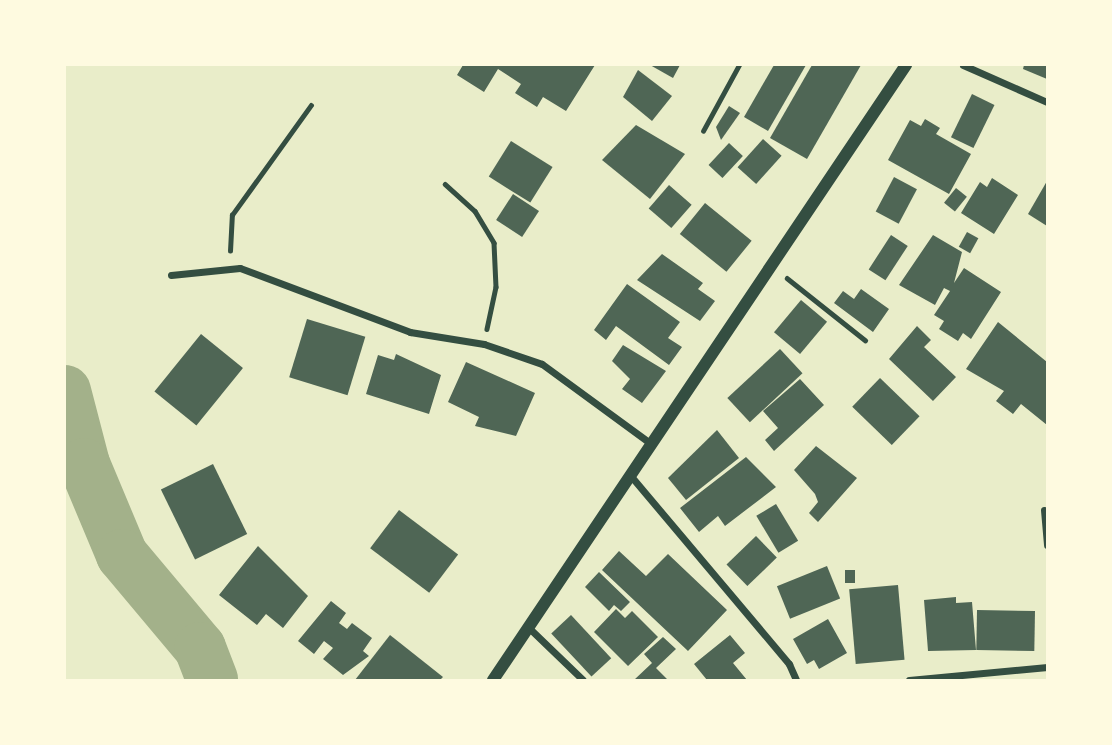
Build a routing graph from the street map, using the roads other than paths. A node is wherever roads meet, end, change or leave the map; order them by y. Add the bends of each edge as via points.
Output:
1 (906, 65) edge
2 (963, 65) edge
3 (1047, 102) edge
4 (170, 275) dead end
5 (650, 443) junction
6 (630, 475) junction
7 (1044, 510) dead end
8 (1047, 545) edge
9 (528, 627) junction
10 (1047, 667) edge
11 (493, 680) edge
12 (583, 680) edge
13 (796, 680) edge
14 (909, 680) edge

1 - 5 street
2 - 3 street
4 - 5 street via 229,269 410,332 484,344 542,364
5 - 6 street
6 - 9 street
6 - 13 street via 789,663
7 - 8 street
9 - 11 street
9 - 12 street
10 - 14 street

